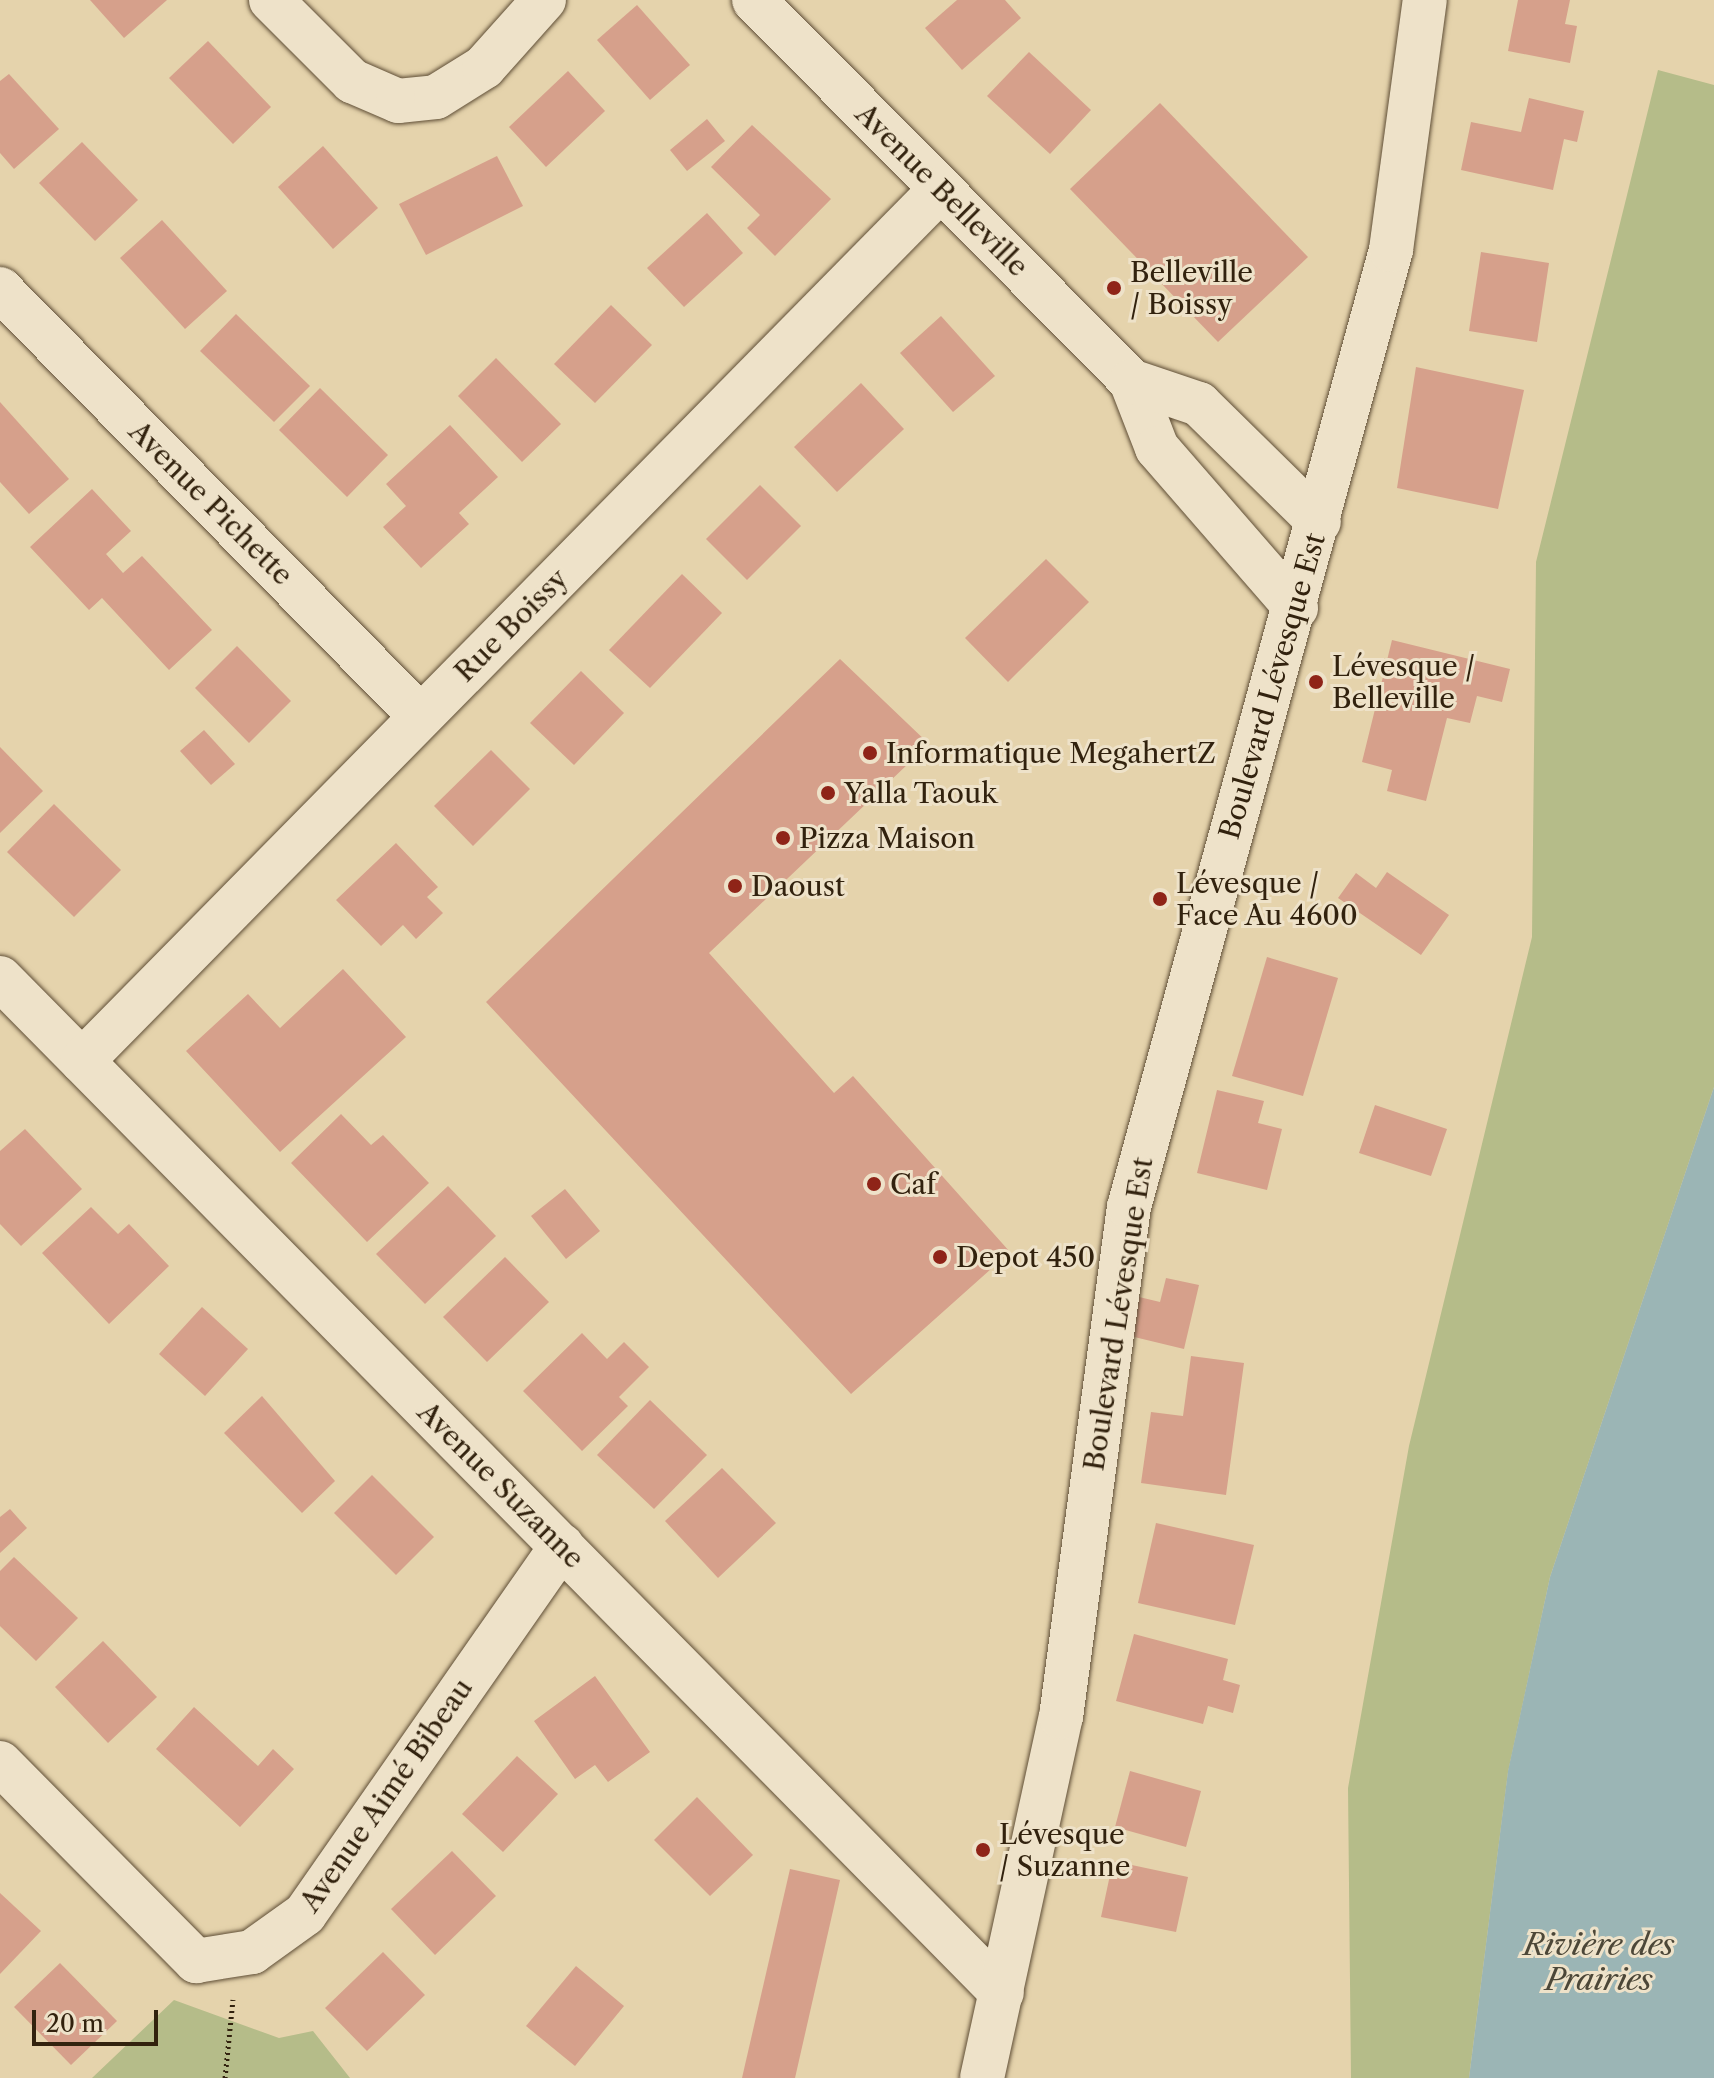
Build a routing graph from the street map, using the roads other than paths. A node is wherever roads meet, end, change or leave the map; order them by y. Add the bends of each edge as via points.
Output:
1 (271, 0) edge
2 (544, 0) edge
3 (754, 0) edge
4 (1413, 10) edge
5 (941, 189) junction
6 (0, 289) edge
7 (1131, 381) junction
8 (1319, 522) junction
9 (1296, 608) junction
10 (421, 717) junction
11 (0, 978) edge
12 (82, 1061) junction
13 (562, 1546) junction
14 (0, 1763) edge
15 (1002, 1993) junction
16 (982, 2078) edge

1 - 2 street via 352,81 398,101 436,97 484,67
3 - 5 street, Avenue Belleville
4 - 8 street, Boulevard Lévesque Est via 1391,250
5 - 7 street, Avenue Belleville
5 - 10 street, Rue Boissy
6 - 10 street, Avenue Pichette
7 - 8 street, Avenue Belleville via 1199,404
7 - 9 street, Avenue Belleville via 1157,448
8 - 9 street, Boulevard Lévesque Est
9 - 15 street, Boulevard Lévesque Est via 1129,1207 1061,1717
10 - 12 street, Rue Boissy
11 - 12 street, Avenue Suzanne
12 - 13 street, Avenue Suzanne
13 - 14 street, Avenue Aimé Bibeau via 305,1914 237,1954 196,1961
13 - 15 street, Avenue Suzanne
15 - 16 street, Boulevard Lévesque Est

